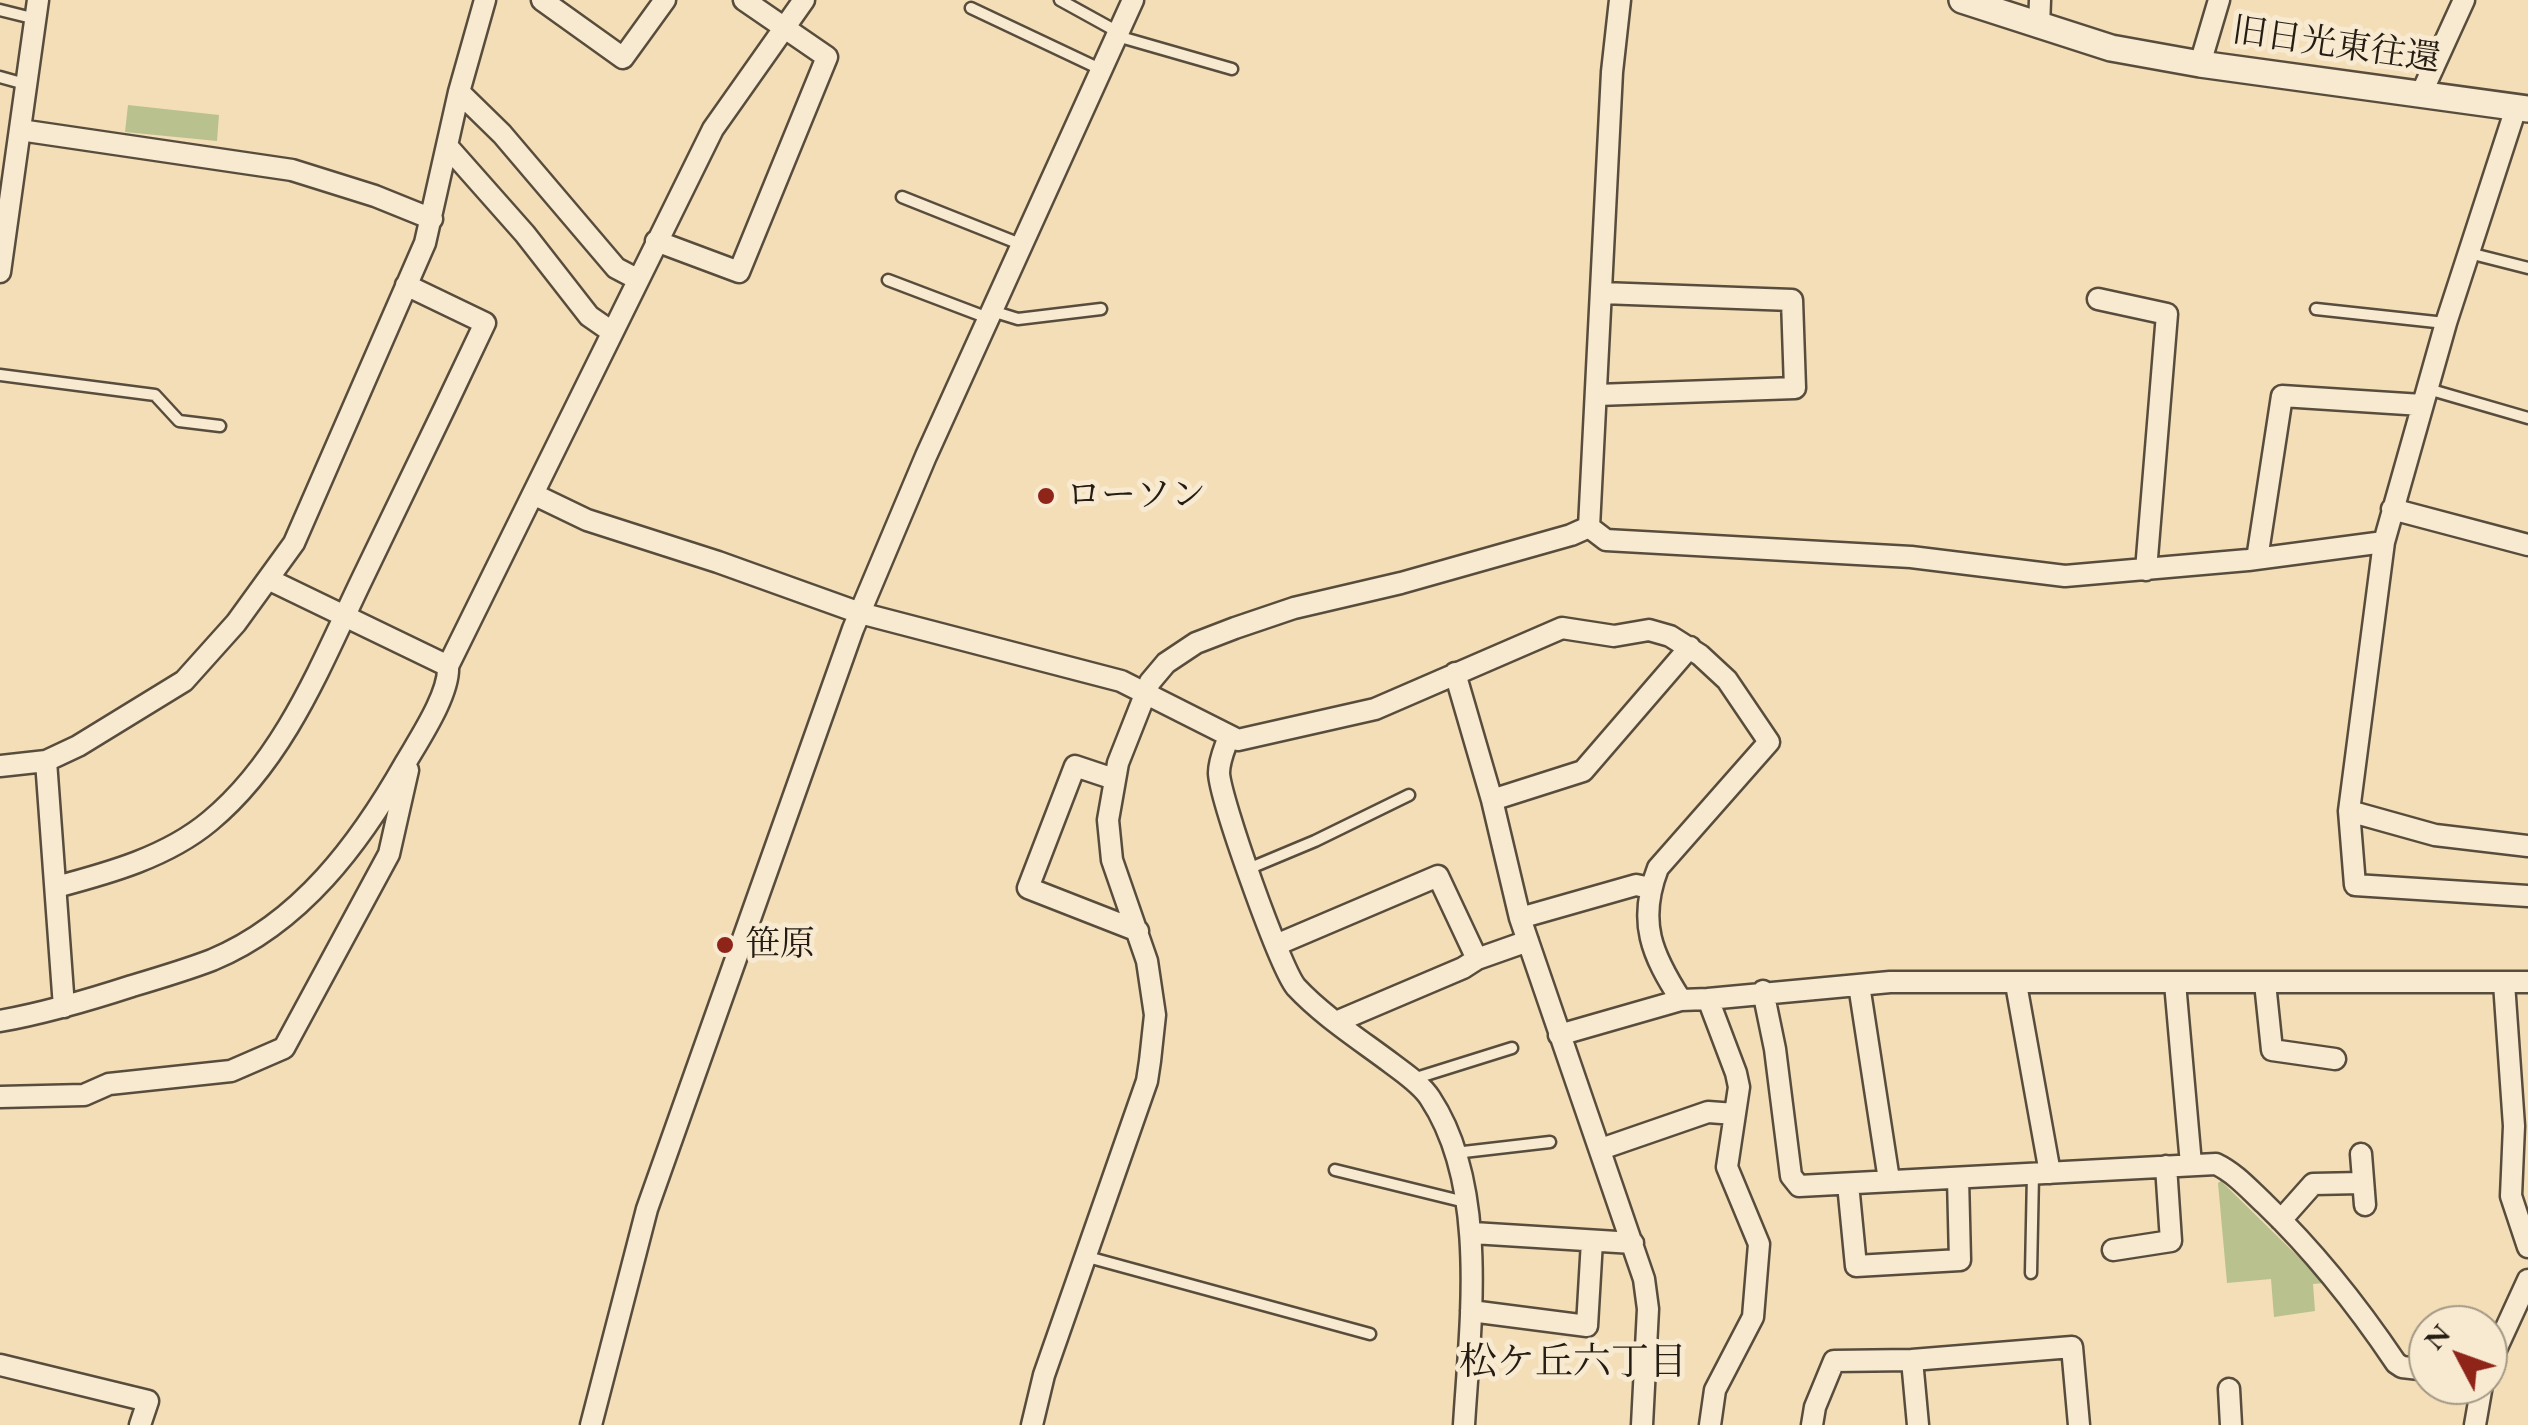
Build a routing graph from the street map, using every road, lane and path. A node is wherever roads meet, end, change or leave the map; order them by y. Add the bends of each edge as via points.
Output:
1 (485, 0) edge
2 (542, 0) edge
3 (665, 0) edge
4 (744, 0) edge
5 (804, 0) edge
6 (1060, 0) edge
7 (1132, 0) edge
8 (1620, 0) edge
9 (1962, 0) edge
10 (2040, 0) edge
11 (2219, 0) edge
12 (2464, 0) edge
13 (971, 8) dead end
14 (0, 10) edge
15 (37, 10) edge
16 (2039, 27) junction
17 (783, 28) junction
18 (1118, 34) junction
19 (2200, 64) junction
20 (1100, 69) junction
21 (1232, 69) dead end
22 (0, 76) edge
23 (25, 84) junction
24 (459, 92) junction
25 (2422, 92) junction
26 (2522, 108) edge
27 (20, 130) junction
28 (448, 148) junction
29 (6, 186) edge
30 (902, 197) dead end
31 (432, 219) junction
32 (656, 241) junction
33 (1020, 244) junction
34 (2469, 254) junction
35 (0, 267) edge
36 (2528, 268) edge
37 (637, 279) junction
38 (888, 280) dead end
39 (406, 284) junction
40 (1602, 293) junction
41 (2098, 299) dead end
42 (1102, 309) dead end
43 (2316, 310) dead end
44 (990, 314) junction
45 (2446, 323) junction
46 (612, 332) junction
47 (0, 375) edge
48 (1597, 395) junction
49 (2425, 397) junction
50 (2528, 418) edge
51 (220, 426) dead end
52 (533, 494) junction
53 (2392, 509) junction
54 (1588, 527) junction
55 (2384, 542) junction
56 (2528, 545) edge
57 (2257, 559) junction
58 (2146, 570) junction
59 (270, 580) junction
60 (860, 613) junction
61 (344, 615) junction
62 (1690, 647) junction
63 (448, 666) junction
64 (1455, 673) junction
65 (1146, 692) junction
66 (1229, 736) junction
67 (410, 755) junction
68 (46, 761) junction
69 (0, 766) edge
70 (1114, 779) junction
71 (1409, 795) dead end
72 (1492, 800) junction
73 (2349, 812) junction
74 (2528, 846) edge
75 (1248, 868) junction
76 (56, 886) junction
77 (1650, 888) junction
78 (2528, 896) edge
79 (1520, 918) junction
80 (1138, 931) junction
81 (1528, 941) junction
82 (1276, 945) junction
83 (1477, 959) junction
84 (2528, 982) edge
85 (2175, 983) junction
86 (2265, 983) junction
87 (2504, 983) junction
88 (1859, 984) junction
89 (2016, 984) junction
90 (1764, 991) junction
91 (1708, 998) junction
92 (1681, 1000) junction
93 (64, 1007) junction
94 (0, 1021) edge
95 (1336, 1022) junction
96 (1560, 1035) junction
97 (1512, 1048) dead end
98 (2335, 1059) dead end
99 (1412, 1079) junction
100 (0, 1097) edge
101 (1735, 1114) junction
102 (1550, 1142) dead end
103 (1602, 1150) junction
104 (1454, 1153) junction
105 (2361, 1154) dead end
106 (2191, 1164) junction
107 (2166, 1166) junction
108 (1335, 1170) dead end
109 (2041, 1174) junction
110 (1958, 1178) junction
111 (1889, 1180) junction
112 (2361, 1183) junction
113 (1848, 1184) junction
114 (1465, 1202) junction
115 (2364, 1205) dead end
116 (2281, 1220) junction
117 (1473, 1233) junction
118 (2527, 1238) edge
119 (1592, 1241) junction
120 (1633, 1243) junction
121 (2113, 1250) dead end
122 (1084, 1256) junction
123 (2031, 1273) dead end
124 (2528, 1280) edge
125 (1471, 1311) junction
126 (2521, 1313) edge
127 (1370, 1334) dead end
128 (1912, 1360) junction
129 (0, 1365) edge
130 (2408, 1368) edge
131 (2229, 1390) dead end
132 (140, 1425) edge
133 (591, 1425) edge
134 (1032, 1425) edge
135 (1464, 1425) edge
136 (1642, 1425) edge
137 (1710, 1425) edge
138 (1812, 1425) edge
139 (1918, 1425) edge
140 (2080, 1425) edge
141 (2231, 1425) edge

1 - 24 street
2 - 3 street via 623,58
4 - 17 street
5 - 17 street
6 - 18 lane
7 - 18 street
8 - 40 street
9 - 16 street, 旧日光東往還
10 - 16 street
11 - 19 street
12 - 25 street
13 - 20 lane
14 - 15 lane
15 - 23 street
16 - 19 street, 旧日光東往還
17 - 32 street via 713,129
17 - 32 street via 828,57 739,272
18 - 20 street
18 - 21 lane
19 - 25 street, 旧日光東往還
20 - 33 street
22 - 23 lane
23 - 27 street
24 - 28 street
24 - 37 street via 616,268
25 - 26 street, 旧日光東往還
26 - 34 street
27 - 29 street
27 - 31 street via 292,170
28 - 31 street
28 - 46 street via 589,316
29 - 35 street
30 - 33 lane
31 - 39 street
32 - 37 street
33 - 44 street
34 - 36 lane
34 - 45 street
37 - 46 street
38 - 44 lane
39 - 59 street via 304,526
39 - 61 street via 486,323
40 - 48 street
40 - 48 street via 1792,300 1795,388
41 - 58 street via 2167,314
42 - 44 lane via 1018,320
43 - 45 lane
44 - 60 street
45 - 49 street
46 - 52 street
47 - 51 lane via 155,396 179,421
48 - 54 street
49 - 50 lane
49 - 53 street
49 - 57 street via 2282,396
52 - 60 street via 587,520
52 - 63 street
53 - 55 street
53 - 56 street
54 - 58 street via 1606,540 1912,557 2066,576
54 - 65 street via 1294,608 1196,642 1166,663
55 - 57 street
55 - 73 street
57 - 58 street
59 - 61 street
59 - 68 street via 184,681
60 - 65 street via 1122,680
60 - 133 street via 647,1209
61 - 63 street
61 - 76 street via 274,754 230,803 180,842
62 - 64 street via 1649,630 1614,636 1562,628
62 - 72 street via 1583,771
62 - 77 street via 1727,680 1769,742 1658,868
63 - 67 street via 449,678
64 - 66 street via 1375,709 1238,740
64 - 72 street
65 - 66 street
65 - 70 street
66 - 75 street via 1220,779
67 - 93 street via 341,860 273,925 214,959
67 - 100 street via 389,854 284,1048 231,1072 109,1084 84,1095
68 - 69 street
68 - 76 street
70 - 80 street via 1110,850
70 - 80 street via 1074,766 1028,888
71 - 75 lane
72 - 79 street
73 - 74 street via 2435,835
73 - 78 street via 2354,885
75 - 82 street
76 - 93 street
77 - 79 street via 1636,885
77 - 92 street via 1652,950
79 - 81 street
80 - 122 street via 1155,1015 1147,1080
81 - 83 street
81 - 96 street
82 - 83 street via 1438,876
82 - 95 street via 1294,984
83 - 95 street
84 - 87 street
85 - 86 street
85 - 89 street
85 - 106 street
86 - 87 street
86 - 98 street via 2272,1050
87 - 118 street via 2512,1196
88 - 89 street
88 - 90 street
88 - 111 street
89 - 109 street
90 - 91 street
90 - 113 street via 1790,1176 1800,1186
91 - 92 street
91 - 101 street via 1736,1072
92 - 96 street
93 - 94 street
95 - 99 street
96 - 103 street
97 - 99 lane
99 - 104 street via 1430,1097
101 - 103 street via 1708,1112
101 - 137 street via 1726,1167 1759,1244 1758,1282 1753,1317 1715,1390
102 - 104 lane
103 - 120 street
104 - 114 street
105 - 112 street
106 - 107 street
106 - 116 street via 2229,1170
107 - 109 street
107 - 121 street via 2172,1240
108 - 114 lane
109 - 110 street
109 - 123 lane
110 - 111 street
110 - 113 street via 1960,1260 1856,1266
111 - 113 street
112 - 115 street
112 - 116 street via 2313,1184
114 - 117 street
116 - 130 street via 2332,1274 2396,1363
117 - 119 street
117 - 125 street
119 - 120 street
119 - 125 street via 1588,1326
120 - 136 street via 1648,1309
122 - 127 lane
122 - 134 street
124 - 126 street
125 - 135 street
128 - 138 street via 1834,1361
128 - 139 street
128 - 140 street via 2072,1346
129 - 132 street via 148,1401
131 - 141 street

